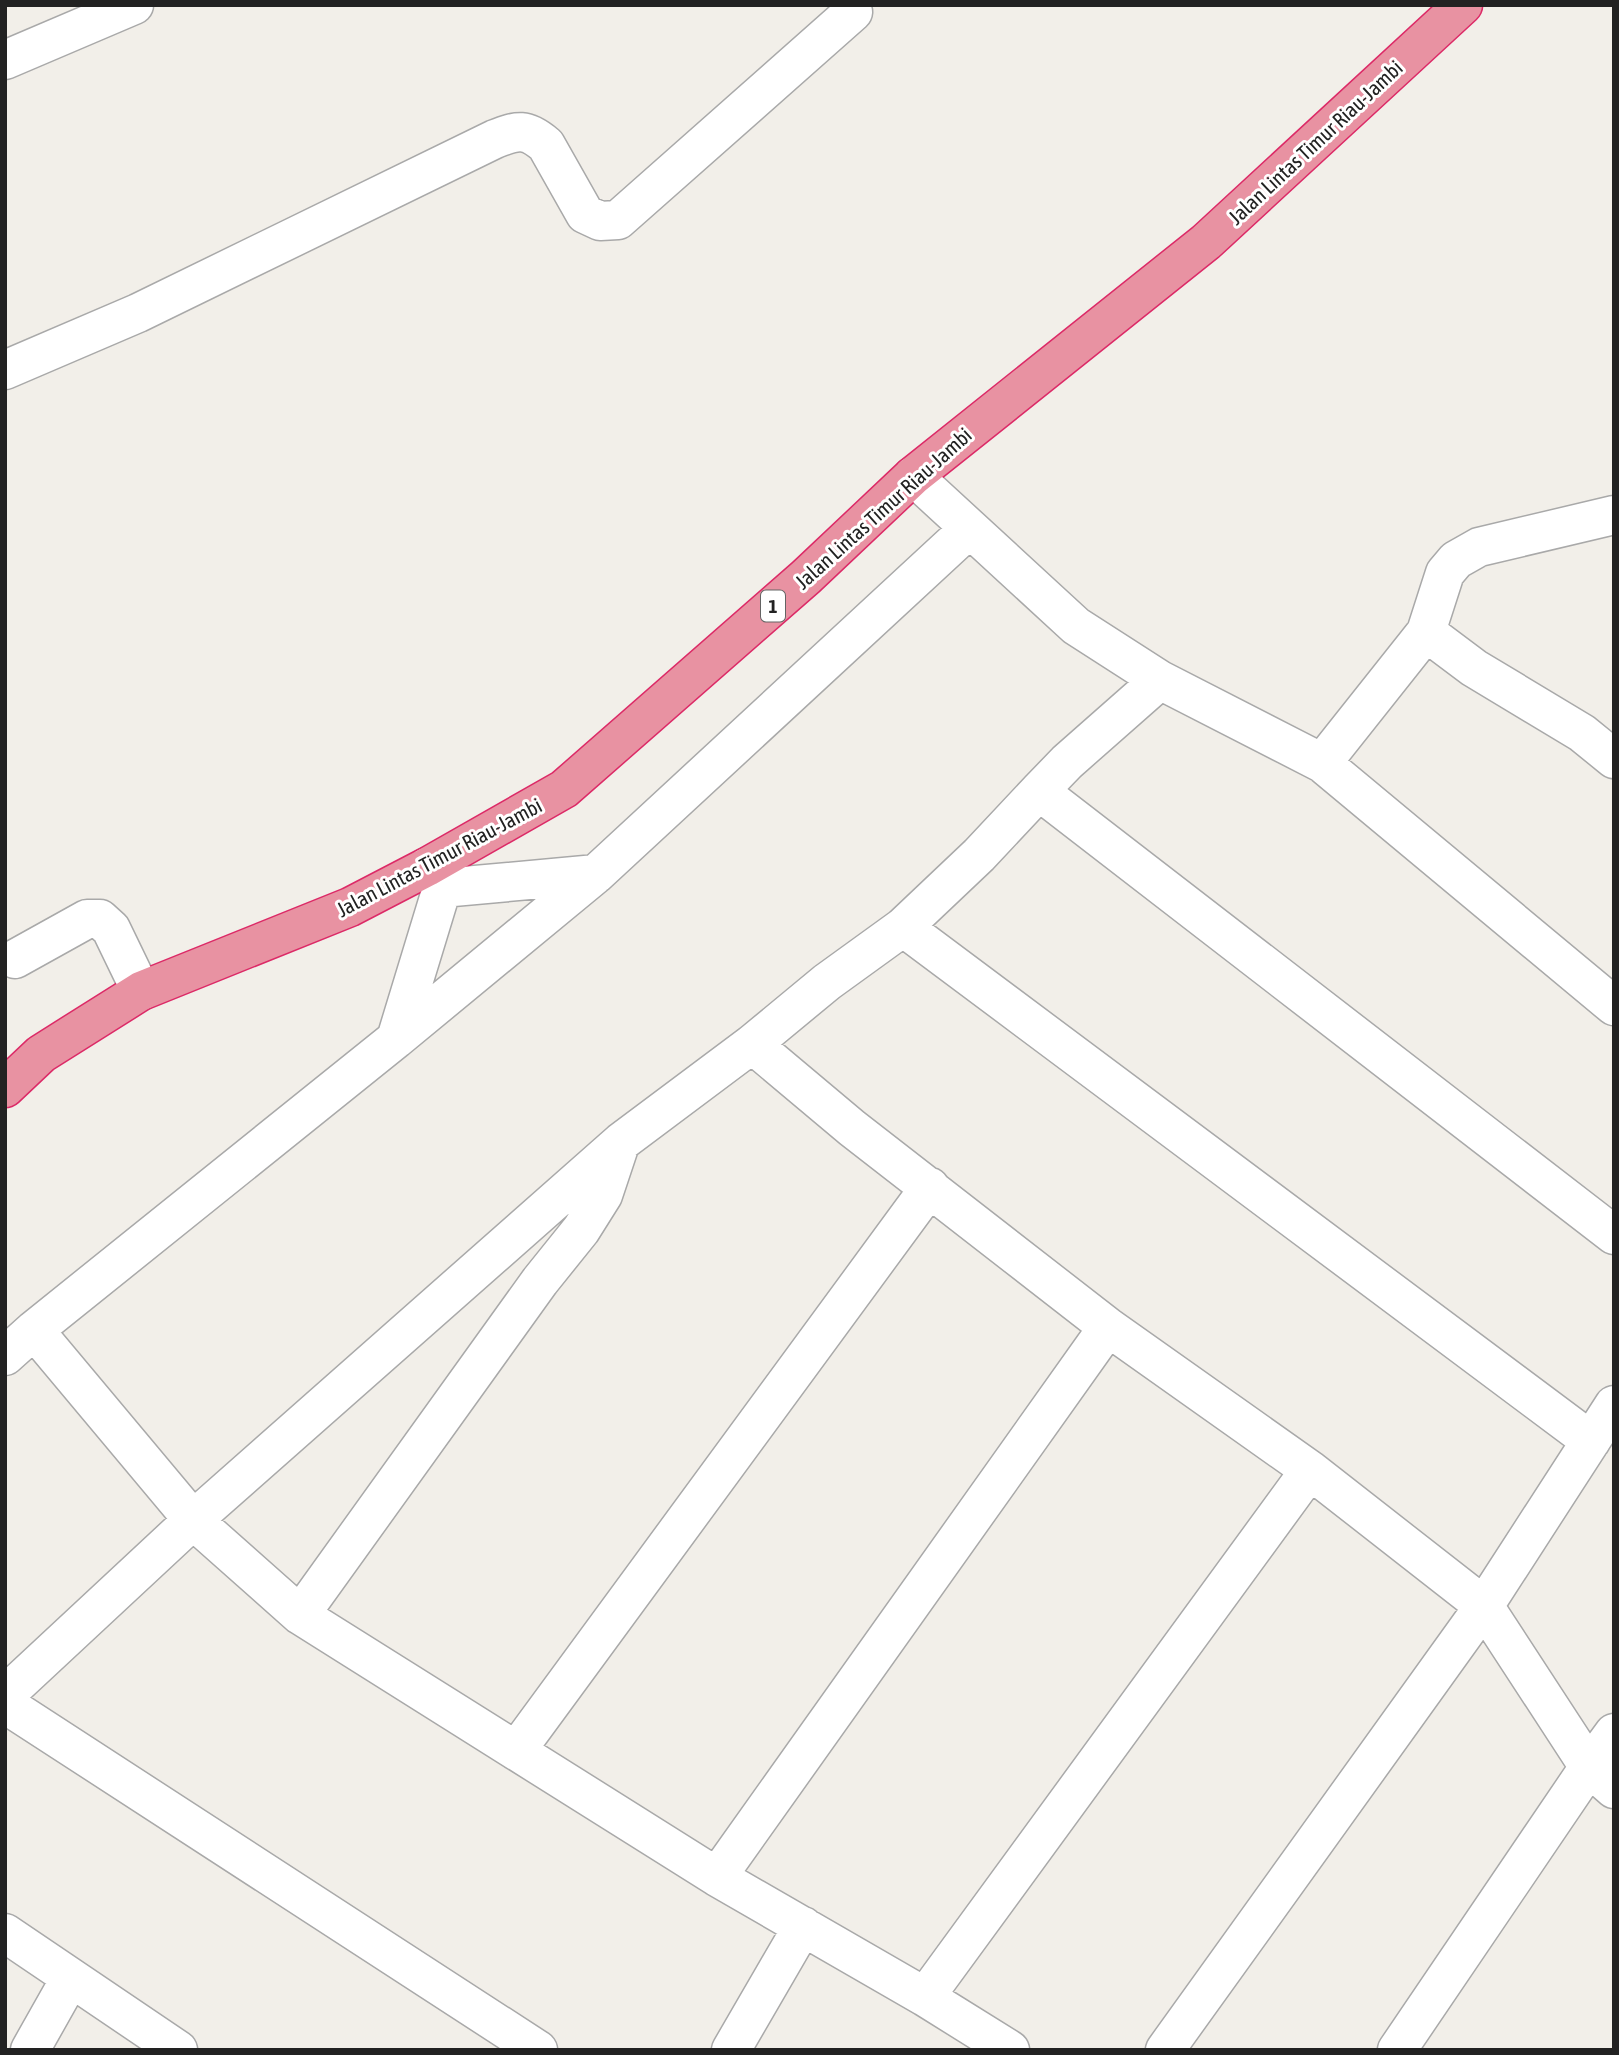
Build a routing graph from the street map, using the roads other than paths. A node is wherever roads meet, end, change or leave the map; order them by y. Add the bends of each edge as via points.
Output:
1 (134, 5) edge
2 (1463, 5) edge
3 (853, 12) dead end
4 (5, 60) edge
5 (5, 370) edge
6 (913, 477) junction
7 (1614, 515) edge
8 (969, 529) junction
9 (1426, 632) junction
10 (1160, 680) junction
11 (1614, 759) edge
12 (1322, 763) junction
13 (1039, 791) junction
14 (596, 874) junction
15 (435, 877) junction
16 (903, 927) junction
17 (15, 959) dead end
18 (141, 991) junction
19 (1614, 1006) edge
20 (396, 1039) junction
21 (752, 1044) junction
22 (5, 1088) edge
23 (621, 1142) junction
24 (930, 1187) junction
25 (1614, 1235) edge
26 (1108, 1327) junction
27 (34, 1330) junction
28 (5, 1356) edge
29 (1614, 1405) edge
30 (1591, 1441) junction
31 (1310, 1470) junction
32 (193, 1520) junction
33 (1484, 1606) junction
34 (300, 1615) junction
35 (5, 1695) edge
36 (5, 1704) edge
37 (1614, 1733) edge
38 (516, 1751) junction
39 (1601, 1778) edge
40 (717, 1877) junction
41 (803, 1926) junction
42 (5, 1933) edge
43 (70, 1979) junction
44 (925, 1997) junction
45 (30, 2050) edge
46 (178, 2050) edge
47 (538, 2050) edge
48 (731, 2050) edge
49 (1010, 2050) edge
50 (1165, 2050) edge
51 (1397, 2050) edge

1 - 4 street
2 - 6 highway, Jalan Lintas Timur Riau-Jambi / 1 via 1206,242
3 - 5 street via 618,220 600,221 585,214 546,145 536,136 515,132 138,313
6 - 8 street
6 - 15 highway, Jalan Lintas Timur Riau-Jambi / 1 via 807,577 564,789
7 - 9 street via 1479,547 1457,560 1445,573
8 - 10 street via 1076,626
8 - 14 street
9 - 11 street via 1474,668 1582,733
9 - 12 street
10 - 12 street
10 - 13 street
12 - 19 street
13 - 16 street
13 - 25 street
14 - 15 street
14 - 20 street
15 - 18 highway, Jalan Lintas Timur Riau-Jambi / 1
15 - 20 street
16 - 21 street
16 - 30 street
17 - 18 street via 87,919 100,919 111,929
18 - 22 highway, Jalan Lintas Timur Riau-Jambi / 1 via 41,1054
20 - 27 street
21 - 23 street
21 - 24 street
23 - 32 street
23 - 34 street via 603,1195 581,1230
24 - 26 street
24 - 38 street
26 - 31 street
26 - 40 street
27 - 28 street
27 - 32 street
29 - 30 street
30 - 33 street
31 - 33 street
31 - 44 street
32 - 34 street
32 - 35 street
33 - 39 street
33 - 50 street
34 - 38 street
36 - 47 street
37 - 39 street
38 - 40 street
39 - 51 street
40 - 41 street
41 - 44 street
41 - 48 street
42 - 43 street
43 - 45 street
43 - 46 street
44 - 49 street

